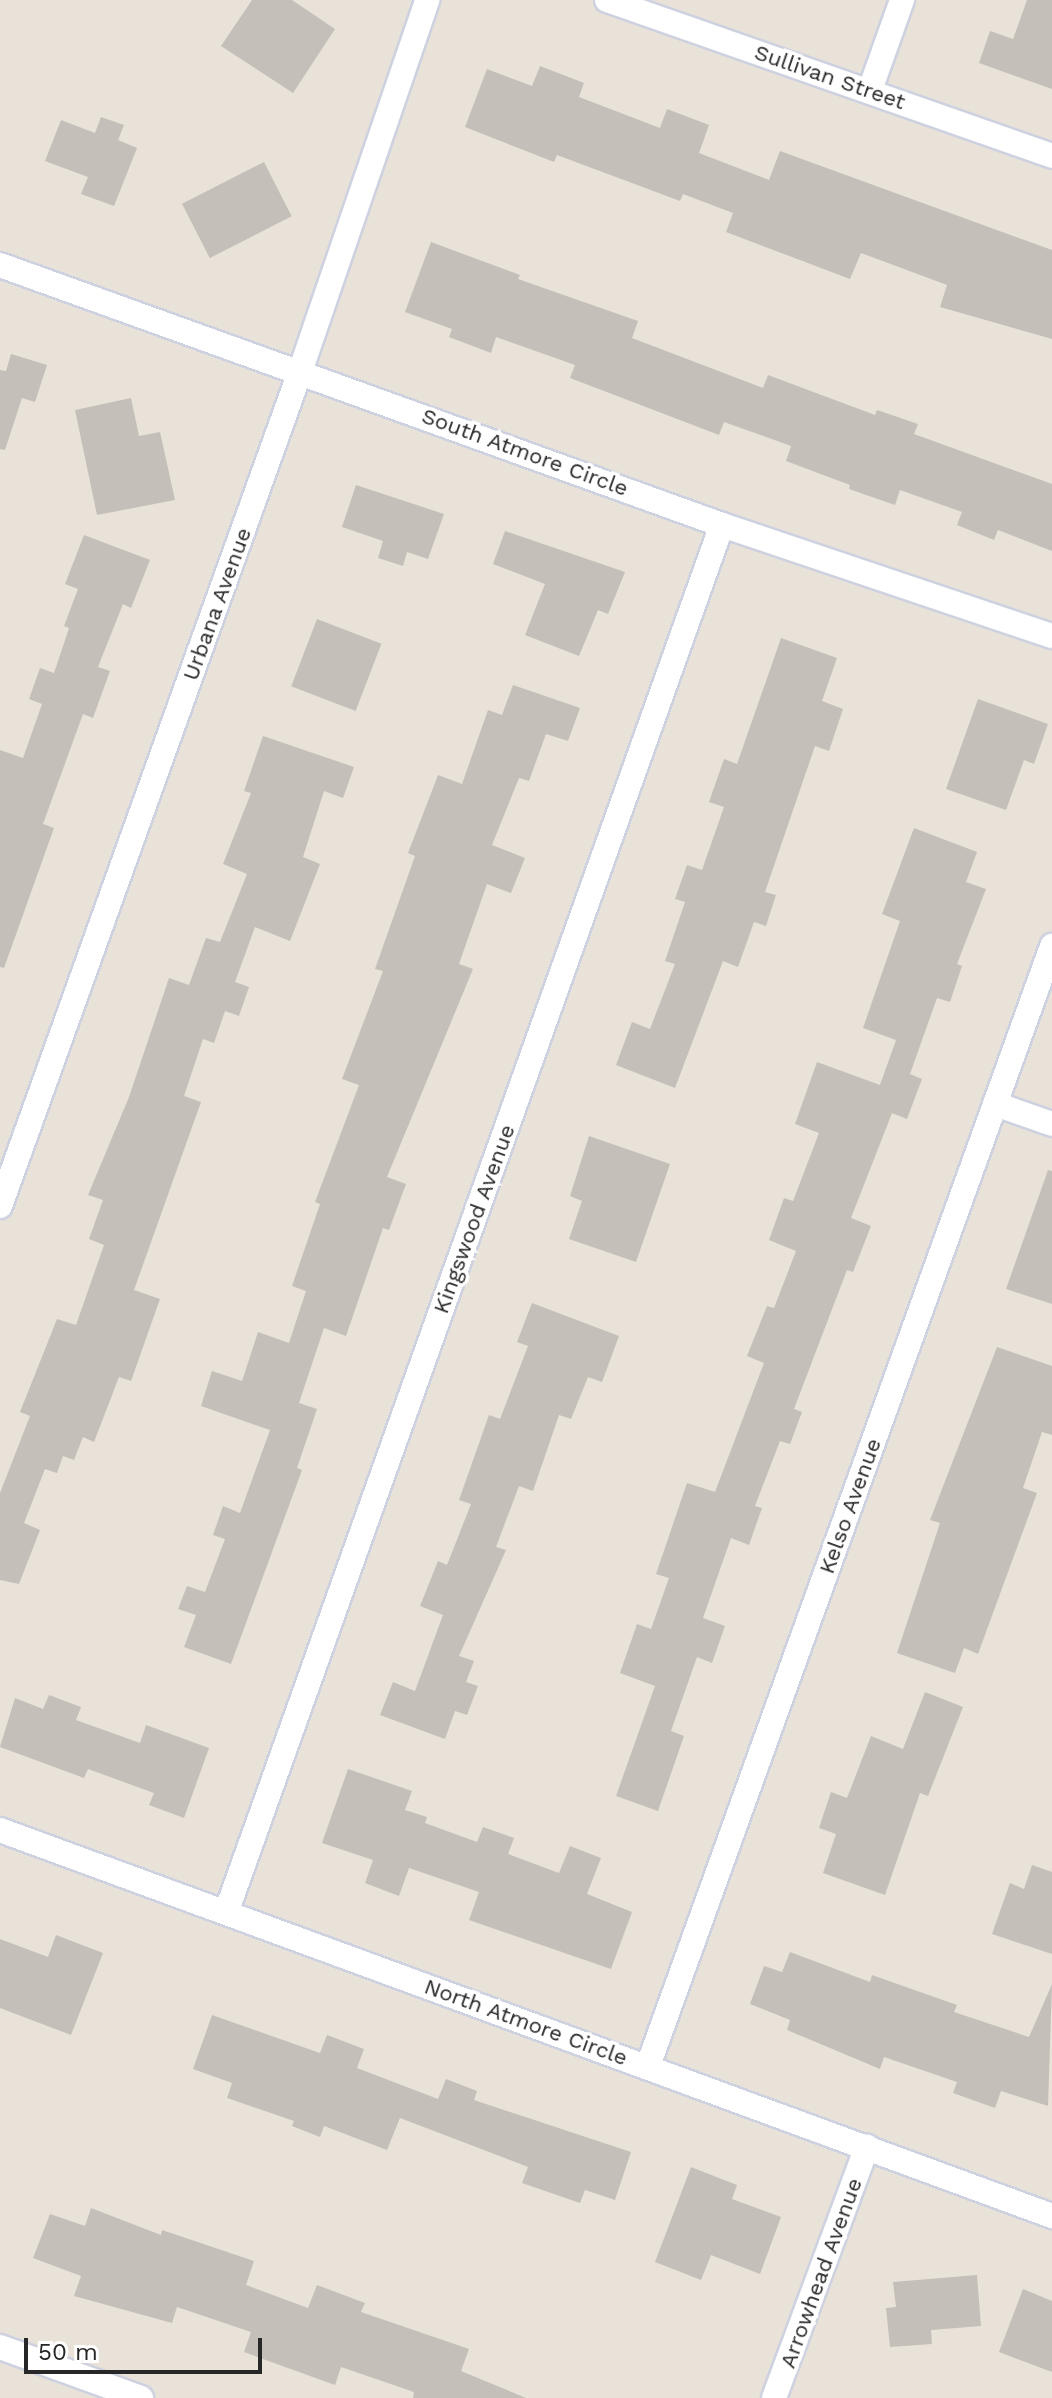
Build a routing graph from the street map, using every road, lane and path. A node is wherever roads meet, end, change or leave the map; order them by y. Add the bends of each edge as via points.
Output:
1 (427, 0) edge
2 (607, 0) edge
3 (902, 0) edge
4 (870, 90) junction
5 (1052, 156) edge
6 (0, 265) edge
7 (301, 369) junction
8 (722, 525) junction
9 (1052, 636) edge
10 (1052, 946) edge
11 (995, 1104) junction
12 (1052, 1124) edge
13 (0, 1206) edge
14 (0, 1830) edge
15 (226, 1913) junction
16 (648, 2066) junction
17 (867, 2147) junction
18 (1052, 2216) edge
19 (0, 2347) edge
20 (141, 2398) edge
21 (774, 2398) edge

1 - 7 street, Urbana Avenue
2 - 4 street, Sullivan Street
3 - 4 street
4 - 5 street, Sullivan Street
6 - 7 street, South Atmore Circle
7 - 8 street, South Atmore Circle
7 - 13 street, Urbana Avenue
8 - 9 street, South Atmore Circle
8 - 15 street, Kingswood Avenue
10 - 11 street, Kelso Avenue
11 - 12 street
11 - 16 street, Kelso Avenue
14 - 15 street, North Atmore Circle
15 - 16 street, North Atmore Circle
16 - 17 street, North Atmore Circle
17 - 18 street, North Atmore Circle
17 - 21 street, Arrowhead Avenue
19 - 20 street

